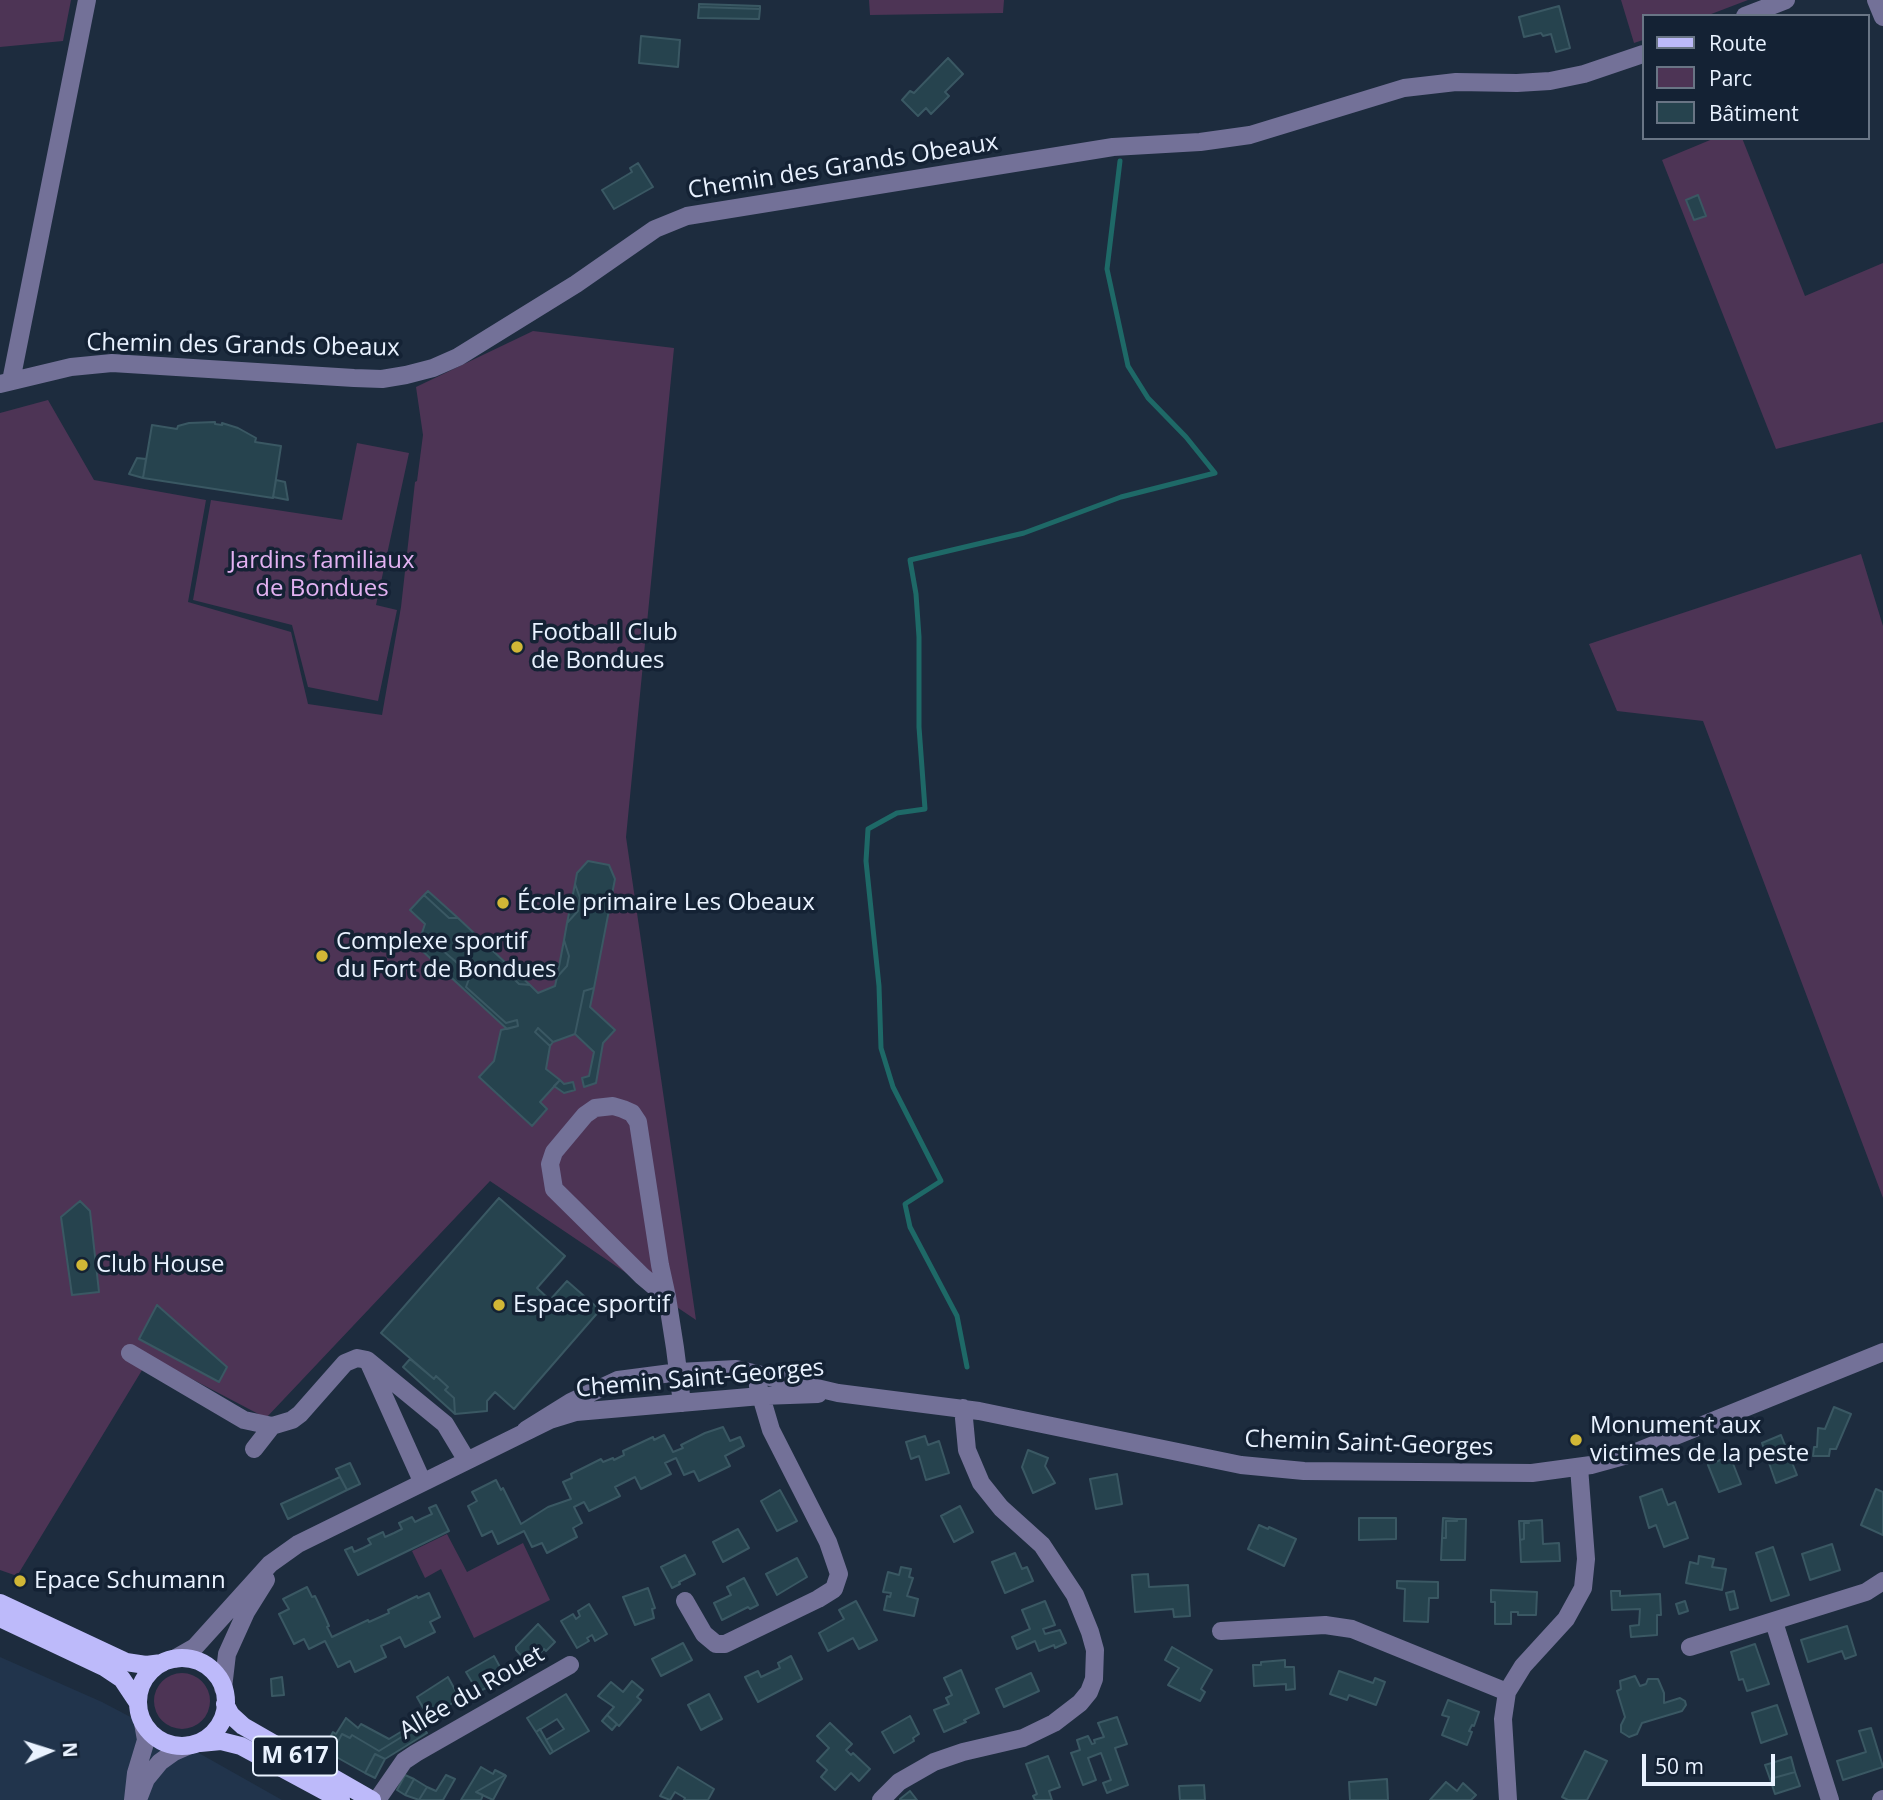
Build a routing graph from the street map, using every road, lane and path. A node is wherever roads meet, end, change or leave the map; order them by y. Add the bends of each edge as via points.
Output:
1 (87, 0) edge
2 (1786, 0) edge
3 (1876, 0) edge
4 (1750, 14) edge
5 (1883, 17) edge
6 (1642, 54) edge
7 (6, 383) edge
8 (667, 1297) junction
9 (1883, 1352) edge
10 (130, 1353) dead end
11 (367, 1360) junction
12 (679, 1372) junction
13 (755, 1372) junction
14 (838, 1393) junction
15 (761, 1396) junction
16 (682, 1403) junction
17 (963, 1408) junction
18 (272, 1426) junction
19 (526, 1430) junction
20 (254, 1449) dead end
21 (466, 1460) junction
22 (1578, 1467) junction
23 (422, 1481) junction
24 (298, 1544) junction
25 (1883, 1581) edge
26 (685, 1601) dead end
27 (0, 1604) edge
28 (0, 1618) edge
29 (1774, 1622) junction
30 (1221, 1631) dead end
31 (1690, 1647) dead end
32 (171, 1660) junction
33 (570, 1665) dead end
34 (1507, 1692) junction
35 (224, 1696) junction
36 (138, 1703) junction
37 (143, 1723) junction
38 (193, 1744) junction
39 (133, 1800) edge
40 (138, 1800) edge
41 (341, 1800) edge
42 (372, 1800) edge
43 (377, 1800) edge
44 (881, 1800) edge
45 (1508, 1800) edge
46 (1830, 1800) edge

1 - 7 street
2 - 4 street
3 - 5 street
6 - 7 street, Chemin des Grands Obeaux via 1550,80 1443,83 1395,90 1250,135 1106,148 687,216 655,229 458,357 406,375 354,378 112,363 71,367
8 - 8 street via 638,1122 623,1109 595,1108 554,1152 550,1164 554,1189
8 - 12 street
9 - 22 street, Chemin Saint-Georges via 1653,1446
10 - 18 street via 244,1419
11 - 18 street via 345,1363 300,1414
11 - 21 street via 444,1424
11 - 23 street
12 - 13 street, Chemin Saint-Georges
12 - 16 street
12 - 19 street, Chemin Saint-Georges via 618,1380
13 - 14 street, Chemin Saint-Georges
13 - 15 street
14 - 15 street, Chemin Saint-Georges
14 - 17 street, Chemin Saint-Georges
15 - 16 street, Chemin Saint-Georges
15 - 26 street via 771,1430 836,1560 839,1574 834,1589 725,1644 716,1644 704,1634
16 - 19 street, Chemin Saint-Georges via 576,1412
17 - 22 street, Chemin Saint-Georges via 1270,1469 1501,1474
17 - 44 street via 967,1450 981,1483 1042,1545 1075,1595 1095,1650 1094,1679 1080,1703 1054,1723 1023,1738 934,1762 899,1782
18 - 20 street
19 - 21 street, Chemin Saint-Georges
21 - 23 street, Chemin Saint-Georges
22 - 34 street via 1586,1559 1583,1588 1566,1619 1523,1666
23 - 24 street, Chemin Saint-Georges
24 - 32 street, Chemin Saint-Georges via 270,1564 195,1647
24 - 35 street, Chemin Saint-Georges via 249,1606 227,1654
25 - 29 street via 1866,1592
27 - 32 main road via 126,1662 145,1665
28 - 36 main road via 104,1667 121,1679
29 - 31 street
29 - 46 street
30 - 34 street via 1325,1625 1352,1629
32 - 35 main road via 201,1663 212,1671
32 - 36 main road via 146,1677
33 - 43 street, Allée du Rouet via 416,1753 398,1769
34 - 45 street via 1503,1719
35 - 38 main road via 223,1717 217,1728
35 - 42 main road, M 617 via 231,1715 243,1726
36 - 37 main road
37 - 38 main road via 163,1742
37 - 39 street via 146,1740
38 - 40 street via 168,1755 152,1770
38 - 41 main road, M 617 via 234,1743

